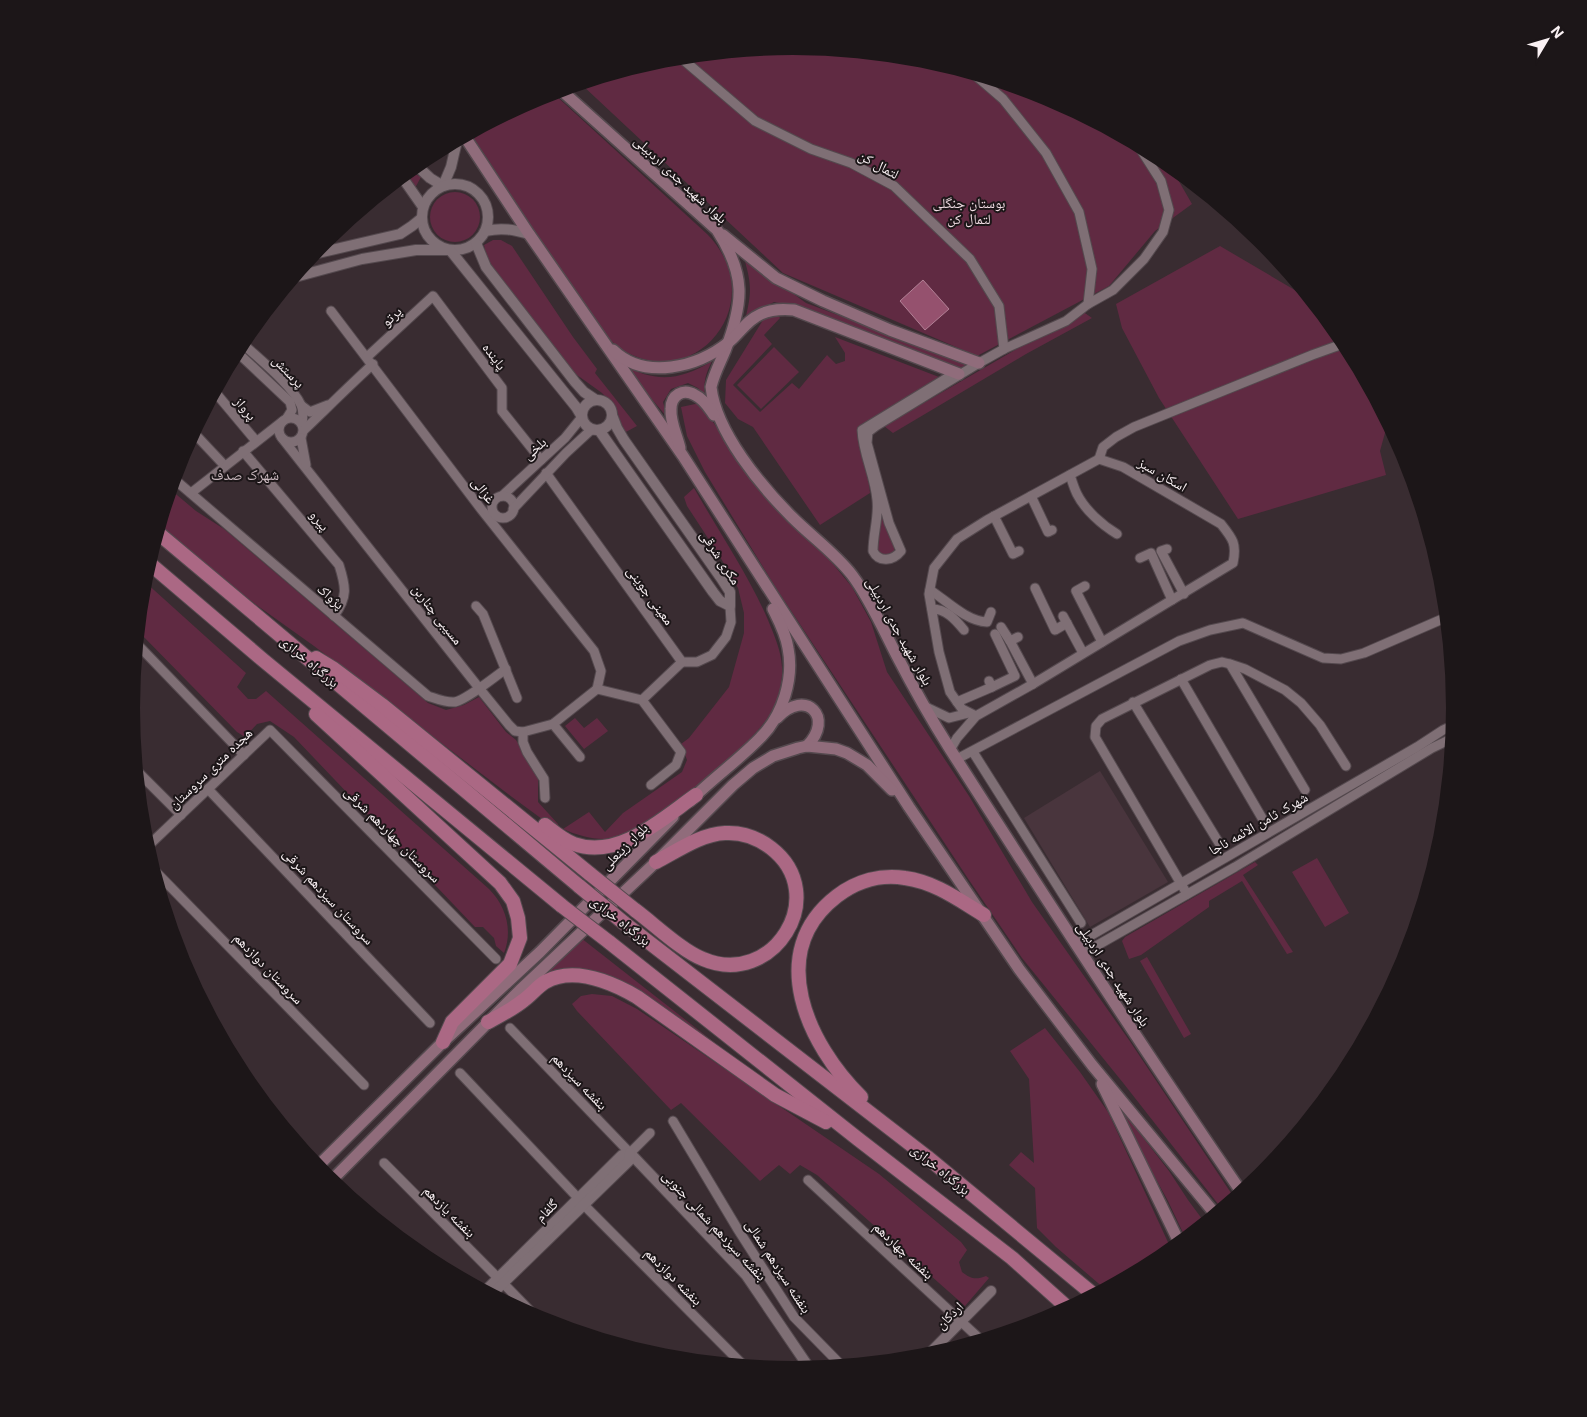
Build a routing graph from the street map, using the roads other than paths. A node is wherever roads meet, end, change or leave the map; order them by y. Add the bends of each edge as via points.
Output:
1 (688, 64) edge
2 (986, 84) edge
3 (567, 96) edge
4 (470, 142) edge
5 (455, 150) edge
6 (1147, 159) edge
7 (422, 171) edge
8 (406, 183) edge
9 (443, 186) junction
10 (423, 212) junction
11 (717, 230) junction
12 (486, 231) junction
13 (529, 234) junction
14 (476, 243) junction
15 (450, 250) junction
16 (326, 251) edge
17 (305, 274) edge
18 (433, 296) joint
19 (1088, 304) junction
20 (331, 311) dead end
21 (589, 322) junction
22 (729, 342) junction
23 (1337, 346) dead end
24 (248, 349) edge
25 (1004, 349) junction
26 (243, 357) edge
27 (367, 357) junction
28 (979, 363) junction
29 (373, 364) junction
30 (957, 374) junction
31 (219, 397) edge
32 (596, 400) junction
33 (329, 405) junction
34 (302, 406) junction
35 (612, 415) junction
36 (582, 416) junction
37 (285, 420) junction
38 (720, 423) junction
39 (596, 430) junction
40 (302, 431) junction
41 (281, 436) junction
42 (199, 438) edge
43 (256, 441) junction
44 (243, 451) junction
45 (683, 456) junction
46 (1099, 459) junction
47 (540, 460) junction
48 (225, 466) junction
49 (307, 468) junction
50 (546, 473) junction
51 (1070, 475) junction
52 (180, 484) edge
53 (191, 493) junction
54 (502, 496) junction
55 (1031, 496) junction
56 (492, 505) junction
57 (511, 512) junction
58 (484, 513) junction
59 (994, 516) junction
60 (497, 529) junction
61 (1052, 530) dead end
62 (1118, 534) dead end
63 (163, 537) edge
64 (1167, 549) dead end
65 (1019, 551) dead end
66 (1140, 558) dead end
67 (156, 569) edge
68 (755, 571) junction
69 (1085, 586) dead end
70 (1035, 588) dead end
71 (930, 590) junction
72 (1184, 594) junction
73 (1172, 600) junction
74 (476, 606) dead end
75 (730, 606) junction
76 (932, 609) junction
77 (991, 612) dead end
78 (334, 616) junction
79 (1440, 620) edge
80 (964, 630) dead end
81 (278, 635) junction
82 (1102, 642) junction
83 (143, 650) edge
84 (1082, 653) junction
85 (263, 660) junction
86 (682, 662) junction
87 (1230, 664) junction
88 (506, 669) junction
89 (1181, 679) junction
90 (1032, 684) junction
91 (479, 688) junction
92 (597, 689) junction
93 (517, 698) dead end
94 (642, 700) junction
95 (957, 702) junction
96 (1133, 702) junction
97 (926, 707) junction
98 (972, 714) junction
99 (773, 722) junction
100 (553, 724) junction
101 (1447, 728) edge
102 (270, 730) joint
103 (523, 732) junction
104 (1446, 740) edge
105 (807, 746) junction
106 (1424, 748) junction
107 (973, 752) junction
108 (244, 755) junction
109 (954, 755) junction
110 (580, 757) dead end
111 (1346, 766) dead end
112 (460, 767) junction
113 (144, 778) edge
114 (651, 785) dead end
115 (208, 788) junction
116 (1305, 790) dead end
117 (696, 795) junction
118 (545, 798) dead end
119 (1325, 800) junction
120 (909, 807) junction
121 (1330, 810) junction
122 (181, 815) junction
123 (1262, 818) dead end
124 (154, 840) edge
125 (1220, 843) dead end
126 (656, 862) junction
127 (162, 878) edge
128 (1180, 883) junction
129 (1187, 894) junction
130 (984, 915) junction
131 (1082, 922) dead end
132 (1076, 944) junction
133 (1082, 954) junction
134 (496, 958) dead end
135 (488, 1022) junction
136 (430, 1023) dead end
137 (510, 1028) dead end
138 (443, 1042) junction
139 (1092, 1065) junction
140 (460, 1073) dead end
141 (364, 1085) dead end
142 (673, 1121) dead end
143 (650, 1133) dead end
144 (858, 1139) junction
145 (630, 1153) junction
146 (927, 1157) junction
147 (322, 1161) edge
148 (384, 1163) dead end
149 (336, 1176) edge
150 (808, 1180) dead end
151 (1238, 1187) edge
152 (581, 1201) junction
153 (1212, 1210) edge
154 (1177, 1237) edge
155 (500, 1280) junction
156 (490, 1287) edge
157 (495, 1290) edge
158 (1090, 1291) edge
159 (990, 1292) dead end
160 (522, 1303) edge
161 (1063, 1304) edge
162 (962, 1322) junction
163 (976, 1336) edge
164 (938, 1345) edge
165 (738, 1359) edge
166 (837, 1361) edge
167 (805, 1362) edge

1 - 25 street, لتمال کن via 755,121 811,149 851,163 894,186 970,259 999,306
2 - 19 street via 1003,99 1046,153 1079,212 1092,269
3 - 11 main road, بلوار شهید جدی اردبیلی
4 - 13 main road
5 - 9 street
6 - 19 street via 1161,181 1169,210 1163,232 1144,259 1114,290
7 - 9 street
8 - 10 street
9 - 10 street via 427,199
9 - 12 street via 464,185 481,196 488,216
10 - 15 street via 427,235 433,242
10 - 16 street via 412,226 400,234
11 - 22 main road, بلوار شهید جدی اردبیلی via 733,259 740,285 738,312
11 - 28 main road via 776,278 890,330
12 - 13 street via 508,228
12 - 14 street
13 - 21 main road
14 - 15 street via 468,248
14 - 32 street via 486,268 575,382
15 - 17 street via 416,250 362,259
15 - 36 street
18 - 27 street, پرتو
18 - 47 street, پاینده via 502,388 502,411
19 - 25 street via 1066,321
20 - 27 street, غزالی
21 - 22 main road via 625,359 650,367 663,368 691,362
21 - 45 main road
22 - 30 main road via 759,314 794,310
22 - 38 main road, بلوار شهید جدی اردبیلی via 711,387
23 - 46 street via 1134,427 1103,447
24 - 34 street, پرستش via 284,383
25 - 28 street
26 - 37 street, پرستش via 290,402 292,410
27 - 29 street, غزالی
28 - 30 street
29 - 33 street
29 - 58 street, غزالی
30 - 30 street via 868,432 867,443 889,523 901,551 892,559 882,559 873,551 877,497 862,442 862,430
31 - 43 street, پرواز
32 - 35 street via 609,406
32 - 36 street via 584,407
33 - 34 street via 310,412
33 - 40 street
34 - 40 street, پرستش
35 - 39 street via 607,427
35 - 75 street, مکری شرقی via 624,440 722,578 730,592
36 - 39 street via 585,424
36 - 47 street, بلخی via 565,438
37 - 40 street via 294,418
37 - 41 street via 280,427
37 - 43 street
38 - 45 main road via 696,395 682,392 676,395 670,407 671,418
38 - 97 main road, بلوار شهید جدی اردبیلی via 771,493 851,575
39 - 50 street, بلخی via 583,436
39 - 75 street, مکری شرقی via 713,592
40 - 41 street via 294,442
40 - 49 street, پرستش
41 - 43 street
41 - 49 street, مسیبی چناربن
42 - 48 street
43 - 44 street
44 - 48 street
44 - 78 street, پیرو via 339,565 346,584 342,605
45 - 68 main road
46 - 51 street
46 - 72 street, اسکان سبز via 1122,467 1222,524 1231,535 1236,549 1233,563
47 - 54 street, بلخی
48 - 53 street
49 - 91 street, مسیبی چناربن
50 - 57 street, بلخی
50 - 86 street, معینی جوینی
51 - 55 street
51 - 62 street via 1086,507
52 - 53 street, پژواک
53 - 78 street, پژواک
54 - 56 street
54 - 57 street via 511,500
55 - 59 street
55 - 61 street via 1048,532
56 - 57 street via 498,516
56 - 58 street
57 - 60 street, بلخی
58 - 60 street, غزالی
59 - 65 street via 1013,554
59 - 71 street via 958,539 934,568
60 - 92 street, غزالی via 594,651 600,671
63 - 81 highway, بزرگراه خرازی
64 - 72 street via 1161,551
66 - 73 street via 1152,552
67 - 85 highway, بزرگراه خرازی
68 - 99 main road, بلوار زینعلی via 788,648 790,672 784,698
68 - 120 main road
69 - 82 street via 1076,591
70 - 84 street via 1055,630 1065,620
71 - 76 street
71 - 77 street via 981,622 987,622
72 - 73 street, اسکان سبز
73 - 82 street, اسکان سبز
74 - 88 street via 483,614
75 - 86 street via 731,622 726,637 712,655 697,662
76 - 80 street via 941,608
76 - 95 street via 950,692
78 - 91 street, پژواک via 428,696 457,702
79 - 107 street via 1364,653 1341,659 1323,658 1243,622 1210,630 1179,641
81 - 112 highway via 334,669
81 - 146 highway, بزرگراه خرازی, bridge via 624,923
82 - 84 street, اسکان سبز
83 - 108 street
84 - 90 street, اسکان سبز
85 - 138 highway via 330,728 500,883 514,901 520,938 510,964 452,1022
85 - 144 highway, بزرگراه خرازی, bridge via 562,906
86 - 94 street
87 - 89 street via 1210,665
87 - 111 street via 1285,690 1301,703 1320,725
87 - 116 street
88 - 91 street, پژواک
88 - 93 street
89 - 96 street
89 - 123 street
90 - 95 street via 1014,639 998,630 1015,676 990,684
90 - 98 street, اسکان سبز
91 - 103 street, مسیبی چناربن via 509,725 515,731
92 - 94 street
92 - 100 street
94 - 114 street via 681,752 676,765
95 - 98 street
96 - 125 street
96 - 128 street via 1102,719 1096,726 1095,737
97 - 98 street, اسکان سبز via 949,718
97 - 109 main road, بلوار شهید جدی اردبیلی
98 - 109 street, اسکان سبز via 957,738
99 - 105 main road via 791,706 807,706 814,711 819,724 818,732
99 - 117 main road, بلوار زینعلی via 762,736
100 - 103 street
100 - 110 street
101 - 106 street, شهرک ثامن الائمه ناجا
102 - 108 street, هجده متری سروستان
102 - 134 street, سروستان چهاردهم شرقی
103 - 118 street via 527,752 544,779
104 - 106 street, شهرک ثامن الائمه ناجا
105 - 120 main road via 847,753 867,765
105 - 126 main road via 781,753 753,768
106 - 119 street, شهرک ثامن الائمه ناجا
106 - 121 street, شهرک ثامن الائمه ناجا
107 - 109 street
107 - 131 street
108 - 115 street, هجده متری سروستان
109 - 132 main road, بلوار شهید جدی اردبیلی
112 - 117 highway via 561,837 584,846 608,846 633,838
112 - 126 highway, bridge via 635,910 703,959 719,964 738,964 758,959 775,947 788,930 796,905 792,876 777,852 755,838 740,833 712,835
113 - 122 street
115 - 122 street, هجده متری سروستان
115 - 136 street, سروستان سیزدهم شرقی
117 - 138 main road, بلوار زینعلی via 540,952
119 - 121 street
119 - 128 street, شهرک ثامن الائمه ناجا
120 - 130 main road
121 - 129 street, شهرک ثامن الائمه ناجا
122 - 124 street, هجده متری سروستان
126 - 135 main road
127 - 141 street, سروستان دوازدهم
128 - 129 street
128 - 132 street, شهرک ثامن الائمه ناجا
129 - 133 street, شهرک ثامن الائمه ناجا
130 - 139 main road via 1019,969
130 - 146 highway via 922,882 894,877 869,880 844,892 824,907 811,925 800,956 801,997 807,1018 828,1057 853,1089
132 - 133 main road, بلوار شهید جدی اردبیلی
133 - 151 main road, بلوار شهید جدی اردبیلی
135 - 144 highway via 510,1011 555,978 597,979 637,996 775,1096
135 - 149 main road
137 - 145 street, بنفشه سیزدهم
138 - 147 main road, بلوار زینعلی
139 - 153 main road
139 - 154 main road
140 - 152 street, بنفشه دوازدهم
142 - 166 street, بنفشه سیزدهم شمالی via 794,1317
143 - 145 street, گلفام
144 - 161 highway, بزرگراه خرازی via 1012,1258
145 - 152 street, گلفام via 629,1161
145 - 167 street, بنفشه سیزدهم شمالی جنوبی via 746,1275
146 - 158 highway, بزرگراه خرازی
148 - 155 street, بنفشه یازدهم
150 - 162 street, بنفشه چهاردهم
152 - 155 street, گلفام
152 - 165 street, بنفشه دوازدهم
155 - 156 street, گلفام
155 - 157 street, گلفام
155 - 160 street, بنفشه یازدهم
159 - 162 street, اردکان
162 - 163 street, بنفشه چهاردهم
162 - 164 street, اردکان

